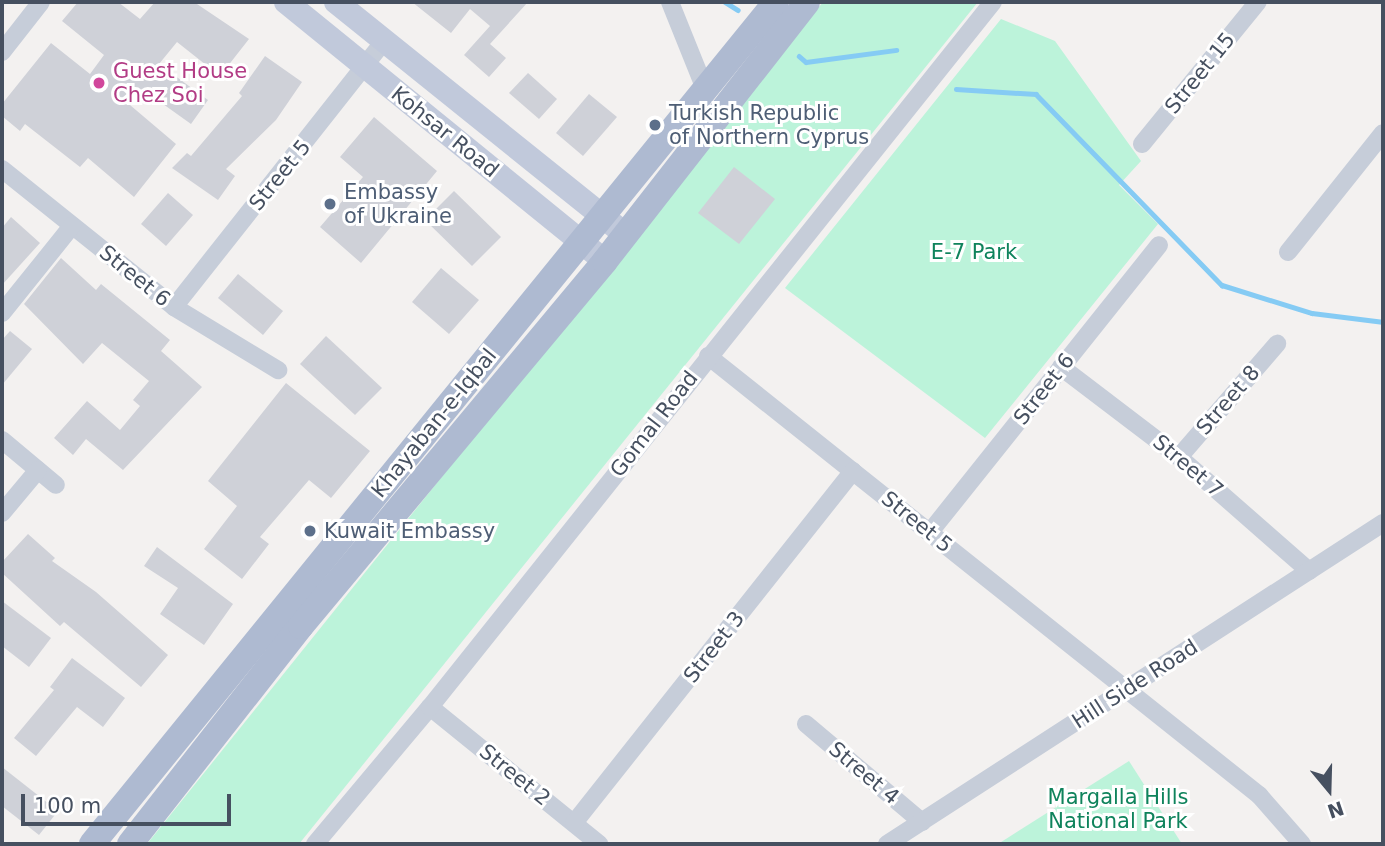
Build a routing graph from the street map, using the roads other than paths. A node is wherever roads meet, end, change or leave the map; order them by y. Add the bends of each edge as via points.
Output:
1 (41, 2) edge
2 (286, 2) edge
3 (337, 2) edge
4 (670, 2) edge
5 (776, 2) edge
6 (807, 2) edge
7 (993, 2) edge
8 (1258, 2) edge
9 (384, 41) junction
10 (2, 52) edge
11 (366, 68) junction
12 (705, 89) junction
13 (1383, 133) edge
14 (1142, 144) dead end
15 (2, 169) edge
16 (600, 214) junction
17 (72, 226) junction
18 (625, 234) junction
19 (581, 241) junction
20 (1158, 245) dead end
21 (1289, 252) dead end
22 (605, 261) junction
23 (174, 307) junction
24 (2, 313) edge
25 (1277, 344) dead end
26 (708, 356) junction
27 (1062, 367) junction
28 (278, 370) dead end
29 (2, 440) edge
30 (1179, 457) junction
31 (38, 470) junction
32 (853, 471) junction
33 (56, 485) dead end
34 (2, 513) edge
35 (1383, 523) edge
36 (930, 532) junction
37 (1310, 571) junction
38 (1127, 689) junction
39 (430, 707) junction
40 (806, 724) dead end
41 (922, 822) junction
42 (574, 823) junction
43 (92, 844) edge
44 (130, 844) edge
45 (315, 844) edge
46 (599, 844) edge
47 (887, 844) edge
48 (1302, 844) edge

1 - 10 street
2 - 11 street, Kohsar Road
3 - 9 street, Kohsar Road
4 - 12 street
5 - 12 main road, Khayaban-e-Iqbal
6 - 18 main road, Khayaban-e-Iqbal
7 - 26 street, Gomal Road
8 - 14 street, Street 15
9 - 11 street, Street 5
9 - 16 street, Kohsar Road
11 - 19 street, Kohsar Road
11 - 23 street, Street 5
12 - 16 main road, Khayaban-e-Iqbal
13 - 21 street
15 - 17 street, Street 6
16 - 18 street, Kohsar Road
16 - 19 main road, Khayaban-e-Iqbal
17 - 23 street, Street 6
17 - 24 street
18 - 22 main road, Khayaban-e-Iqbal
19 - 22 street, Kohsar Road
19 - 43 main road, Khayaban-e-Iqbal
20 - 27 street, Street 6
22 - 44 main road, Khayaban-e-Iqbal via 301,626
23 - 28 street, Street 6
25 - 30 street, Street 8
26 - 32 street, Street 5
26 - 39 street, Gomal Road
27 - 30 street, Street 7
27 - 36 street, Street 6
29 - 31 street
30 - 37 street, Street 7
31 - 33 street
31 - 34 street
32 - 36 street, Street 5
32 - 42 street, Street 3
35 - 37 street, Hill Side Road
36 - 38 street, Street 5
37 - 38 street, Hill Side Road
38 - 41 street, Hill Side Road
38 - 48 street, Street 5 via 1259,795
39 - 42 street, Street 2
39 - 45 street, Gomal Road
40 - 41 street, Street 4
41 - 47 street, Hill Side Road
42 - 46 street, Street 2

